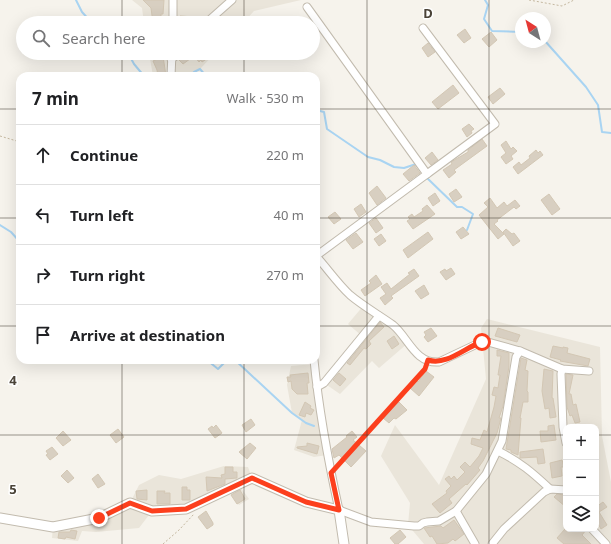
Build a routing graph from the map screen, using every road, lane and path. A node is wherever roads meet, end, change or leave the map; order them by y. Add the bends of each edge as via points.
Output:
1 (173, 0) edge
2 (232, 0) edge
3 (529, 0) edge
4 (574, 0) edge
5 (308, 7) dead end
6 (173, 16) edge
7 (214, 16) edge
8 (314, 16) edge
9 (320, 24) edge
10 (423, 28) dead end
11 (172, 60) edge
12 (171, 72) edge
13 (0, 136) edge
14 (16, 141) edge
15 (427, 174) junction
16 (320, 253) edge
17 (320, 260) edge
18 (379, 316) junction
19 (520, 351) junction
20 (428, 360) junction
21 (314, 364) edge
22 (562, 369) junction
23 (589, 371) dead end
24 (317, 387) junction
25 (563, 427) edge
26 (498, 451) junction
27 (331, 473) junction
28 (550, 489) junction
29 (563, 490) edge
30 (198, 509) dead end
31 (339, 510) junction
32 (456, 511) junction
33 (0, 518) edge
34 (595, 532) edge
35 (162, 544) edge
36 (344, 544) edge
37 (474, 544) edge
38 (492, 544) edge
39 (606, 544) edge

1 - 6 street
2 - 7 street
3 - 4 path via 562,6
5 - 8 street
9 - 15 street
10 - 15 street via 495,124
11 - 12 street
13 - 14 path
15 - 16 street
17 - 18 street via 350,294
18 - 20 street via 394,326 418,355
18 - 24 street via 324,383
19 - 20 street via 482,342 444,360
19 - 22 street
19 - 26 street via 516,357 502,441
20 - 27 path via 425,369
21 - 24 street
22 - 23 street
22 - 25 street via 560,374
24 - 27 street
26 - 28 street via 515,459
26 - 32 street via 486,474
27 - 31 street
28 - 29 street
28 - 38 street via 504,529
30 - 35 path
31 - 32 street via 371,522 414,526 439,521
31 - 33 street via 306,502 252,478 186,509 152,511 130,503 99,518 53,527
31 - 36 street
32 - 37 street
34 - 39 street

